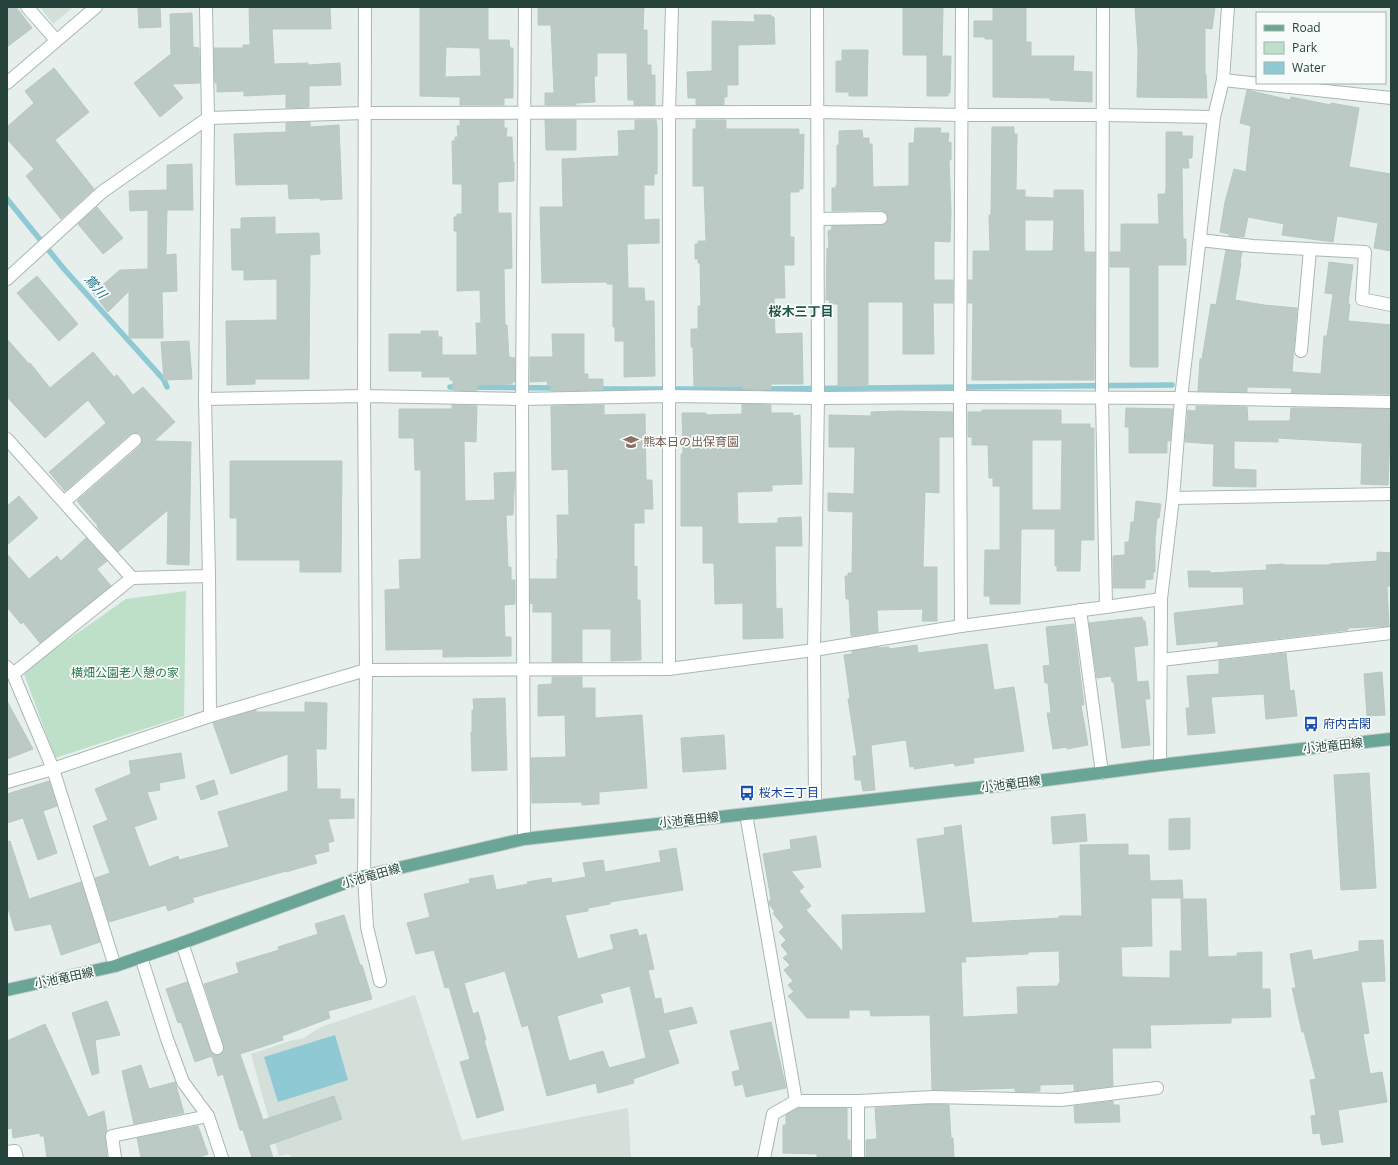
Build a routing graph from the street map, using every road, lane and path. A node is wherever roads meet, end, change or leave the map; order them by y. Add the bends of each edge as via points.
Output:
1 (27, 7) edge
2 (96, 7) edge
3 (206, 7) edge
4 (365, 7) edge
5 (525, 7) edge
6 (672, 7) edge
7 (817, 7) edge
8 (962, 7) edge
9 (1103, 7) edge
10 (1228, 7) edge
11 (56, 40) junction
12 (1223, 80) junction
13 (7, 83) edge
14 (1256, 84) edge
15 (1260, 84) edge
16 (1391, 98) edge
17 (817, 112) junction
18 (365, 114) junction
19 (525, 114) junction
20 (669, 114) junction
21 (961, 115) junction
22 (1103, 115) junction
23 (1214, 117) junction
24 (208, 118) junction
25 (881, 218) dead end
26 (818, 219) junction
27 (1200, 240) junction
28 (1310, 249) junction
29 (7, 279) edge
30 (1391, 305) edge
31 (1301, 351) dead end
32 (364, 396) junction
33 (670, 396) junction
34 (960, 397) junction
35 (818, 398) junction
36 (1102, 398) junction
37 (1181, 398) junction
38 (205, 399) junction
39 (522, 399) junction
40 (1391, 402) edge
41 (7, 439) edge
42 (135, 440) dead end
43 (1391, 494) edge
44 (1173, 498) junction
45 (64, 502) junction
46 (209, 576) junction
47 (132, 578) junction
48 (1161, 600) junction
49 (1106, 607) junction
50 (1080, 610) junction
51 (961, 626) junction
52 (1391, 633) edge
53 (814, 650) junction
54 (1161, 660) junction
55 (669, 669) junction
56 (366, 670) junction
57 (523, 670) junction
58 (10, 671) edge
59 (210, 716) junction
60 (1391, 739) edge
61 (1160, 765) junction
62 (53, 769) junction
63 (1102, 773) junction
64 (7, 782) edge
65 (815, 806) junction
66 (746, 814) junction
67 (524, 839) junction
68 (364, 876) junction
69 (182, 943) junction
70 (141, 957) junction
71 (115, 966) junction
72 (380, 981) dead end
73 (7, 990) edge
74 (217, 1048) dead end
75 (1157, 1088) dead end
76 (796, 1101) junction
77 (858, 1101) junction
78 (208, 1116) junction
79 (7, 1152) edge
80 (17, 1158) edge
81 (115, 1158) edge
82 (222, 1158) edge
83 (764, 1158) edge
84 (858, 1158) edge

1 - 11 street
2 - 11 street
3 - 24 street
4 - 18 street
5 - 19 street
6 - 20 street
7 - 17 street
8 - 21 street
9 - 22 street
10 - 12 street
11 - 13 street
12 - 14 street
12 - 23 street
15 - 16 street
17 - 20 street
17 - 21 street
17 - 26 street
18 - 19 street
18 - 24 street
18 - 32 street
19 - 20 street
19 - 39 street
20 - 33 street
21 - 22 street
21 - 34 street
22 - 23 street
22 - 36 street
23 - 27 street
24 - 29 street via 102,192
24 - 38 street
25 - 26 street
26 - 35 street
27 - 28 street
27 - 37 street
28 - 30 street via 1365,252 1362,299
28 - 31 street
32 - 38 street
32 - 39 street
32 - 56 street
33 - 35 street
33 - 39 street
33 - 55 street
34 - 35 street
34 - 36 street
34 - 51 street
35 - 53 street
36 - 37 street
36 - 49 street
37 - 40 street
37 - 44 street
38 - 46 street
39 - 57 street
41 - 45 street
42 - 45 street
43 - 44 street
44 - 48 street
45 - 47 street
46 - 47 street
46 - 59 street
47 - 58 street
48 - 49 street
48 - 54 street
49 - 50 street
50 - 51 street
50 - 63 street
51 - 53 street
52 - 54 street
53 - 55 street
53 - 65 street
54 - 61 street
55 - 57 street
56 - 57 street
56 - 59 street
56 - 68 street
57 - 67 street
58 - 62 street
59 - 62 street
60 - 61 main road, 小池竜田線
61 - 63 main road, 小池竜田線
62 - 64 street
62 - 71 street
63 - 65 main road, 小池竜田線
65 - 66 main road, 小池竜田線
66 - 67 main road, 小池竜田線
66 - 76 street
67 - 68 main road, 小池竜田線
68 - 69 main road, 小池竜田線
68 - 72 street via 367,927
69 - 70 main road, 小池竜田線
69 - 74 street
70 - 71 main road, 小池竜田線
70 - 78 street via 167,1039 184,1082
71 - 73 main road, 小池竜田線
75 - 77 street via 1061,1100 933,1097
76 - 77 street
76 - 83 street via 773,1114
77 - 84 street
78 - 81 street via 112,1136
78 - 82 street
79 - 80 street via 15,1151

